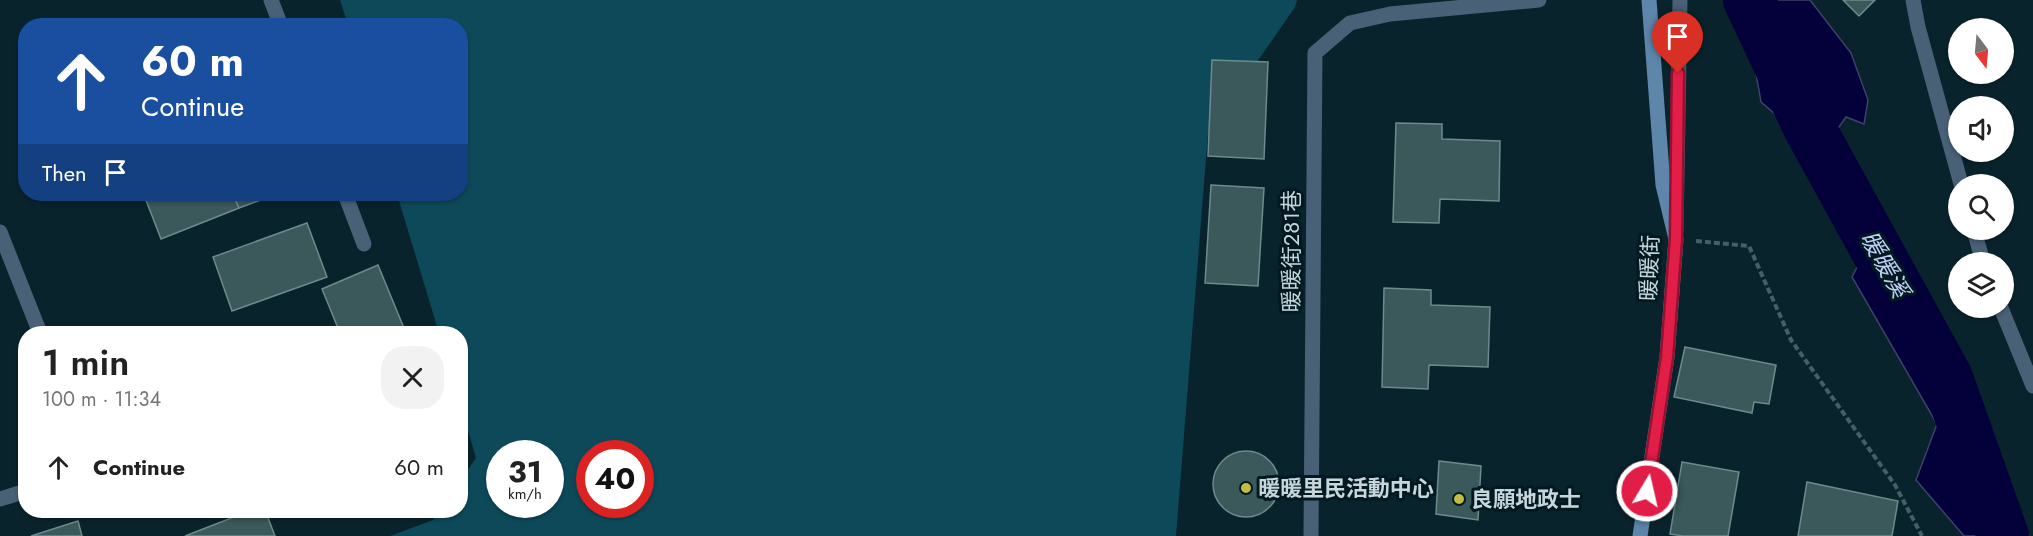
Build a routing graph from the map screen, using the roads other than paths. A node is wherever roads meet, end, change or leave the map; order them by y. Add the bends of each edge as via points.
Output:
1 (272, 0) edge
2 (1539, 0) edge
3 (1649, 0) edge
4 (1680, 0) edge
5 (1913, 0) edge
6 (278, 18) edge
7 (1958, 174) edge
8 (348, 201) edge
9 (0, 232) edge
10 (1676, 239) junction
11 (364, 244) dead end
12 (2005, 318) edge
13 (37, 326) edge
14 (2033, 386) edge
15 (18, 494) edge
16 (0, 500) edge
17 (1311, 536) edge
18 (1640, 536) edge

1 - 6 street
2 - 17 street, 暖暖街281巷 via 1390,14 1350,23 1315,53
3 - 10 street, 暖暖街 via 1663,185
4 - 10 street
5 - 7 street
8 - 11 street
9 - 13 street
10 - 18 street, 暖暖街 via 1667,357
12 - 14 street
15 - 16 street

